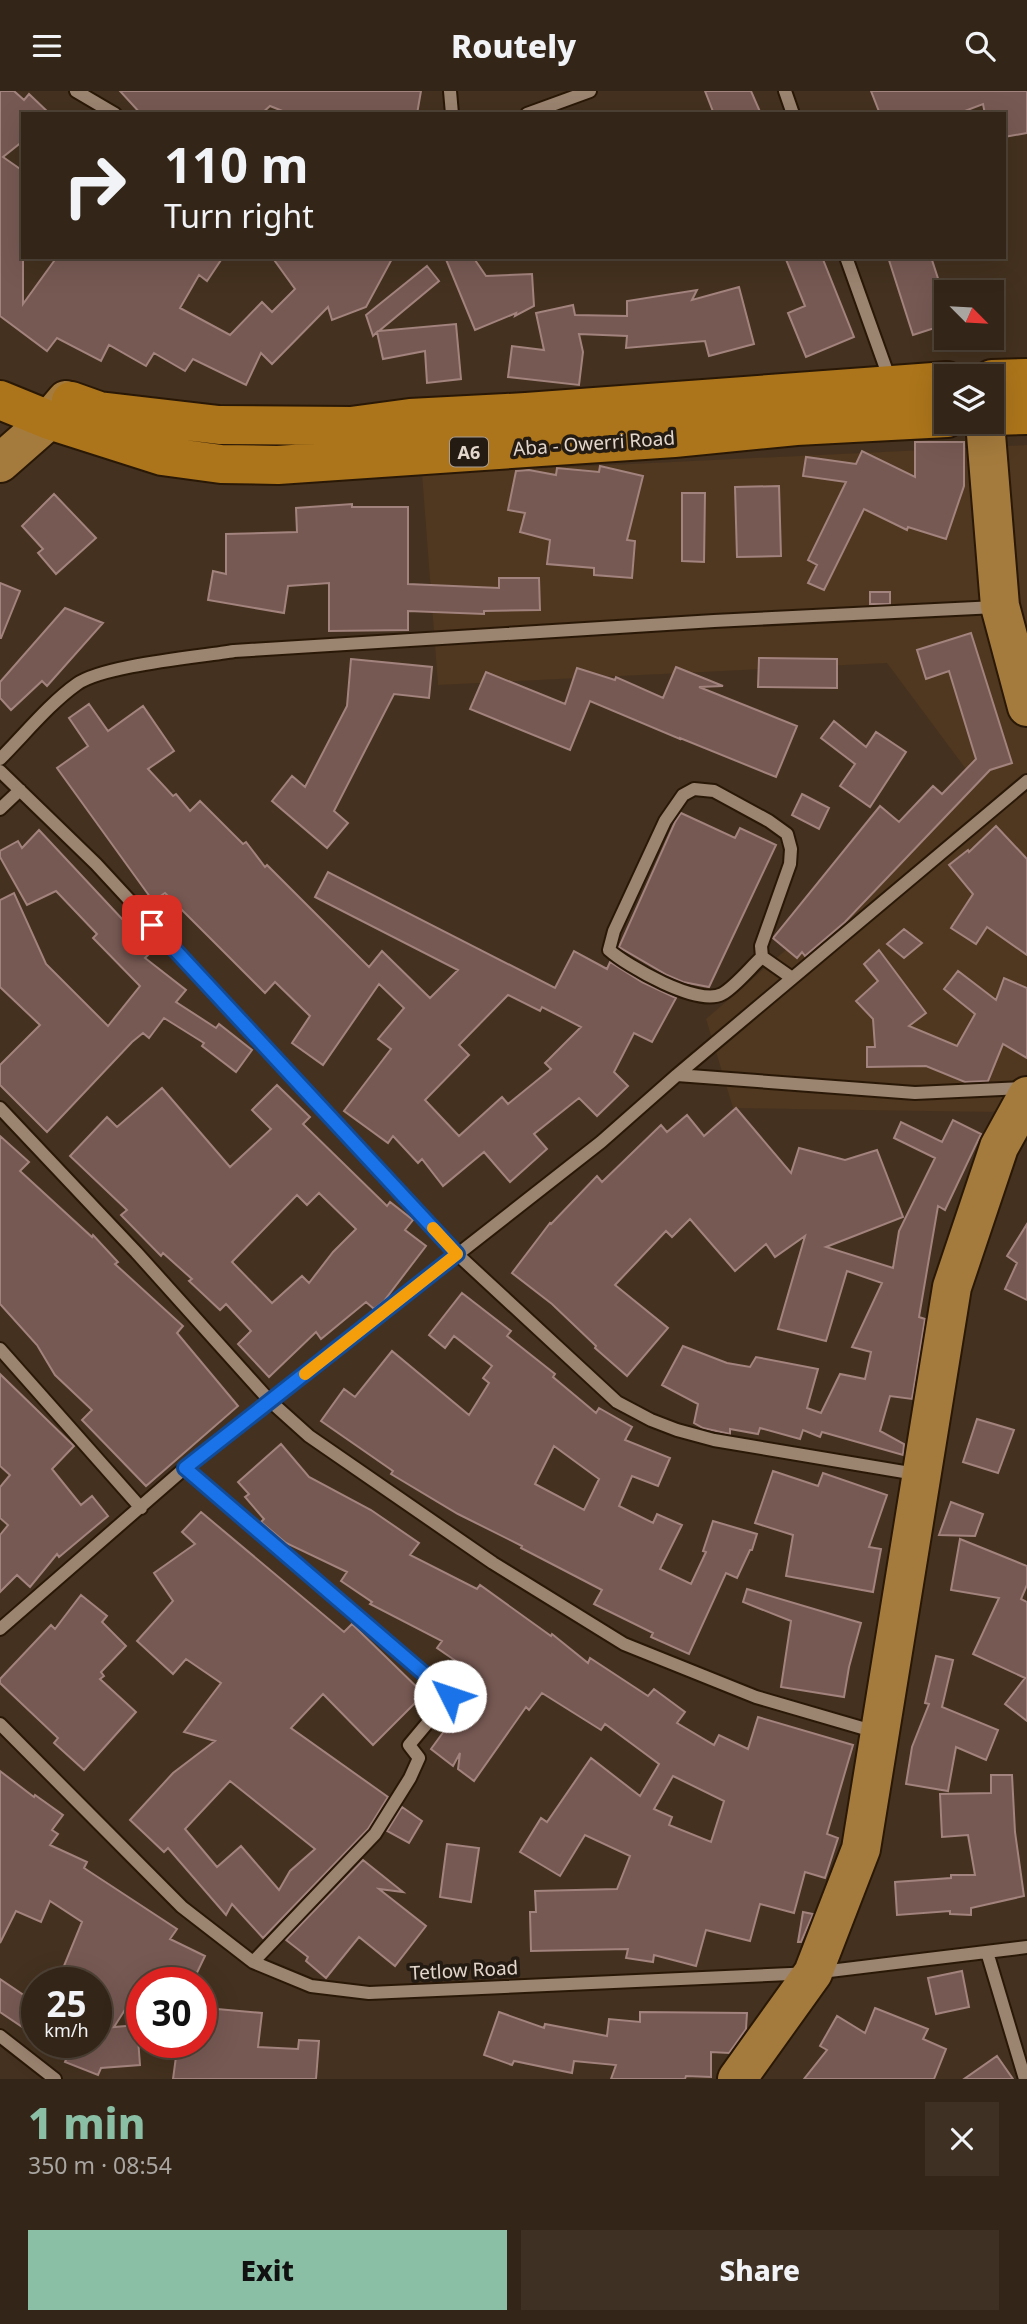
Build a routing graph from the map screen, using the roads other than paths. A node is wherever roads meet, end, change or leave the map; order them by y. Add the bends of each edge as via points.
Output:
1 (75, 91) edge
2 (450, 91) edge
3 (590, 91) edge
4 (785, 91) edge
5 (112, 112) edge
6 (452, 112) edge
7 (532, 112) edge
8 (792, 112) edge
9 (847, 259) edge
10 (1027, 378) edge
11 (1004, 379) edge
12 (934, 381) edge
13 (891, 383) junction
14 (1, 386) edge
15 (57, 410) junction
16 (1027, 415) edge
17 (1004, 416) edge
18 (410, 418) junction
19 (934, 419) edge
20 (986, 434) edge
21 (416, 456) junction
22 (0, 463) edge
23 (1000, 607) junction
24 (1027, 707) edge
25 (0, 759) edge
26 (0, 771) edge
27 (1027, 781) edge
28 (20, 790) junction
29 (0, 809) edge
30 (762, 957) junction
31 (792, 978) junction
32 (677, 1075) junction
33 (1027, 1088) edge
34 (1027, 1096) edge
35 (0, 1108) edge
36 (457, 1254) junction
37 (0, 1349) edge
38 (271, 1401) junction
39 (185, 1468) junction
40 (922, 1475) junction
41 (141, 1508) junction
42 (0, 1629) edge
43 (0, 1724) edge
44 (880, 1733) junction
45 (1027, 1947) edge
46 (987, 1952) junction
47 (254, 1962) junction
48 (813, 1973) junction
49 (0, 2036) edge
50 (55, 2079) edge
51 (737, 2079) edge
52 (1025, 2079) edge

1 - 5 street
2 - 6 street
3 - 7 street
4 - 8 street
9 - 13 street
10 - 11 highway
12 - 13 highway, Aba - Owerri Road / A6
13 - 18 highway, Aba - Owerri Road / A6
14 - 15 highway, Aba - Owerri Road / A6
15 - 18 highway, Aba - Owerri Road / A6 via 219,425 351,426
15 - 21 highway, Aba - Owerri Road / A6 via 162,456 221,464
15 - 22 main road
16 - 17 highway
18 - 21 highway
19 - 21 highway, Aba - Owerri Road / A6
20 - 23 main road
23 - 24 main road
23 - 25 street via 234,651 95,674 78,683
26 - 28 street
27 - 31 street
28 - 29 street
28 - 36 street via 96,863
30 - 30 street via 761,946 790,864 787,834 714,791 694,789 683,795 665,821 609,950 683,991 709,998 723,994
30 - 31 street
31 - 32 street
32 - 33 street via 915,1093
32 - 36 street via 601,1142
34 - 40 main road via 999,1147 953,1287
35 - 38 street
36 - 38 street
36 - 40 street via 617,1402 651,1420 714,1440
37 - 41 street
38 - 39 street
38 - 44 street via 309,1436 481,1555 624,1644 756,1697
39 - 41 street
39 - 47 street via 450,1696 409,1745 419,1758 375,1834
40 - 44 main road
41 - 42 street
43 - 47 street, Tetlow Road via 182,1907
44 - 48 main road via 861,1849
45 - 46 street, Tetlow Road
46 - 48 street, Tetlow Road
46 - 52 street
47 - 48 street, Tetlow Road via 311,1986 369,1993
48 - 51 main road
49 - 50 street

